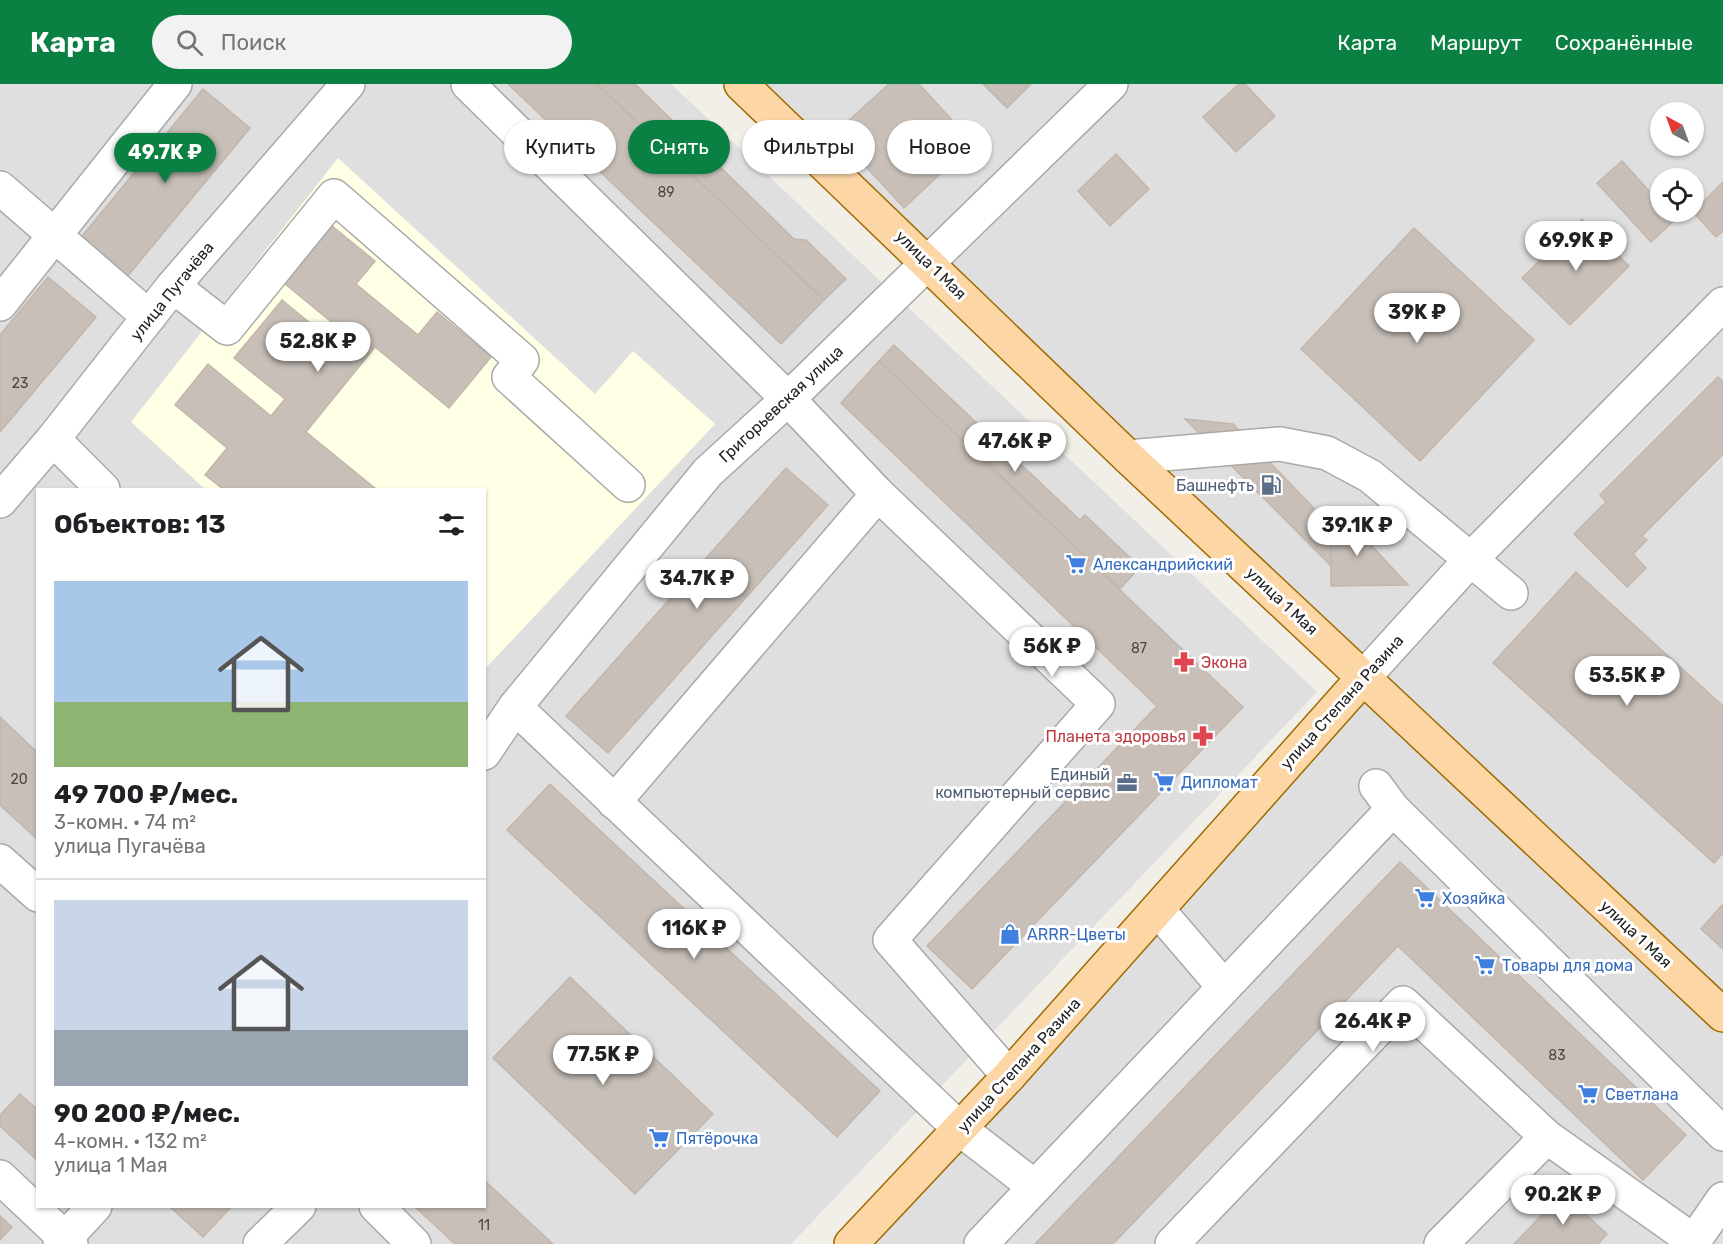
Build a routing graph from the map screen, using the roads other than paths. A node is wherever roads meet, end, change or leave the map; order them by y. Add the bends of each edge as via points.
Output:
1 (175, 84) edge
2 (348, 84) edge
3 (468, 84) edge
4 (741, 84) edge
5 (1111, 84) edge
6 (0, 188) edge
7 (55, 234) junction
8 (928, 262) junction
9 (173, 286) junction
10 (0, 303) edge
11 (1723, 304) edge
12 (149, 317) junction
13 (788, 399) junction
14 (53, 439) junction
15 (1128, 457) junction
16 (628, 485) dead end
17 (102, 488) edge
18 (878, 494) junction
19 (0, 501) edge
20 (1472, 558) junction
21 (1511, 593) dead end
22 (1363, 678) junction
23 (515, 706) junction
24 (486, 750) edge
25 (614, 802) junction
26 (0, 861) edge
27 (36, 893) edge
28 (1158, 910) junction
29 (1224, 987) junction
30 (1723, 1015) edge
31 (1009, 1076) junction
32 (960, 1129) junction
33 (1723, 1134) edge
34 (1547, 1137) junction
35 (0, 1176) edge
36 (1035, 1188) junction
37 (1723, 1198) edge
38 (93, 1208) edge
39 (297, 1208) edge
40 (378, 1208) edge
41 (65, 1242) edge
42 (1694, 1243) edge
43 (260, 1244) edge
44 (414, 1244) edge
45 (851, 1244) edge
46 (981, 1244) edge
47 (1172, 1244) edge
48 (1441, 1244) edge

1 - 7 street
2 - 9 street, улица Пугачёва
3 - 13 street
4 - 8 main road, улица 1 Мая
5 - 8 street, Григорьевская улица
6 - 7 street
7 - 10 street
7 - 12 street
8 - 13 street, Григорьевская улица
8 - 15 main road, улица 1 Мая
9 - 12 street, улица Пугачёва
9 - 16 street via 227,328 334,196 522,360 508,377
11 - 20 street, улица Степана Разина
12 - 14 street, улица Пугачёва
13 - 18 street
13 - 23 street, Григорьевская улица via 708,472
14 - 17 street
14 - 19 street, улица Пугачёва
15 - 20 street via 1280,444 1327,453 1370,476
15 - 22 main road, улица 1 Мая
18 - 25 street
18 - 31 street via 1098,704 890,940
20 - 21 street
20 - 22 street, улица Степана Разина
22 - 28 main road, улица Степана Разина
22 - 30 main road, улица 1 Мая
23 - 24 street, Григорьевская улица
23 - 25 street
25 - 32 street
26 - 27 street
28 - 29 street
28 - 31 main road, улица Степана Разина
29 - 33 street via 1384,797
29 - 36 street
31 - 32 main road, улица Степана Разина
32 - 36 street
32 - 45 main road, улица Степана Разина
34 - 42 street
34 - 47 street via 1403,1003
34 - 48 street
35 - 41 street
36 - 46 street
37 - 42 street
38 - 41 street
39 - 43 street
40 - 44 street

